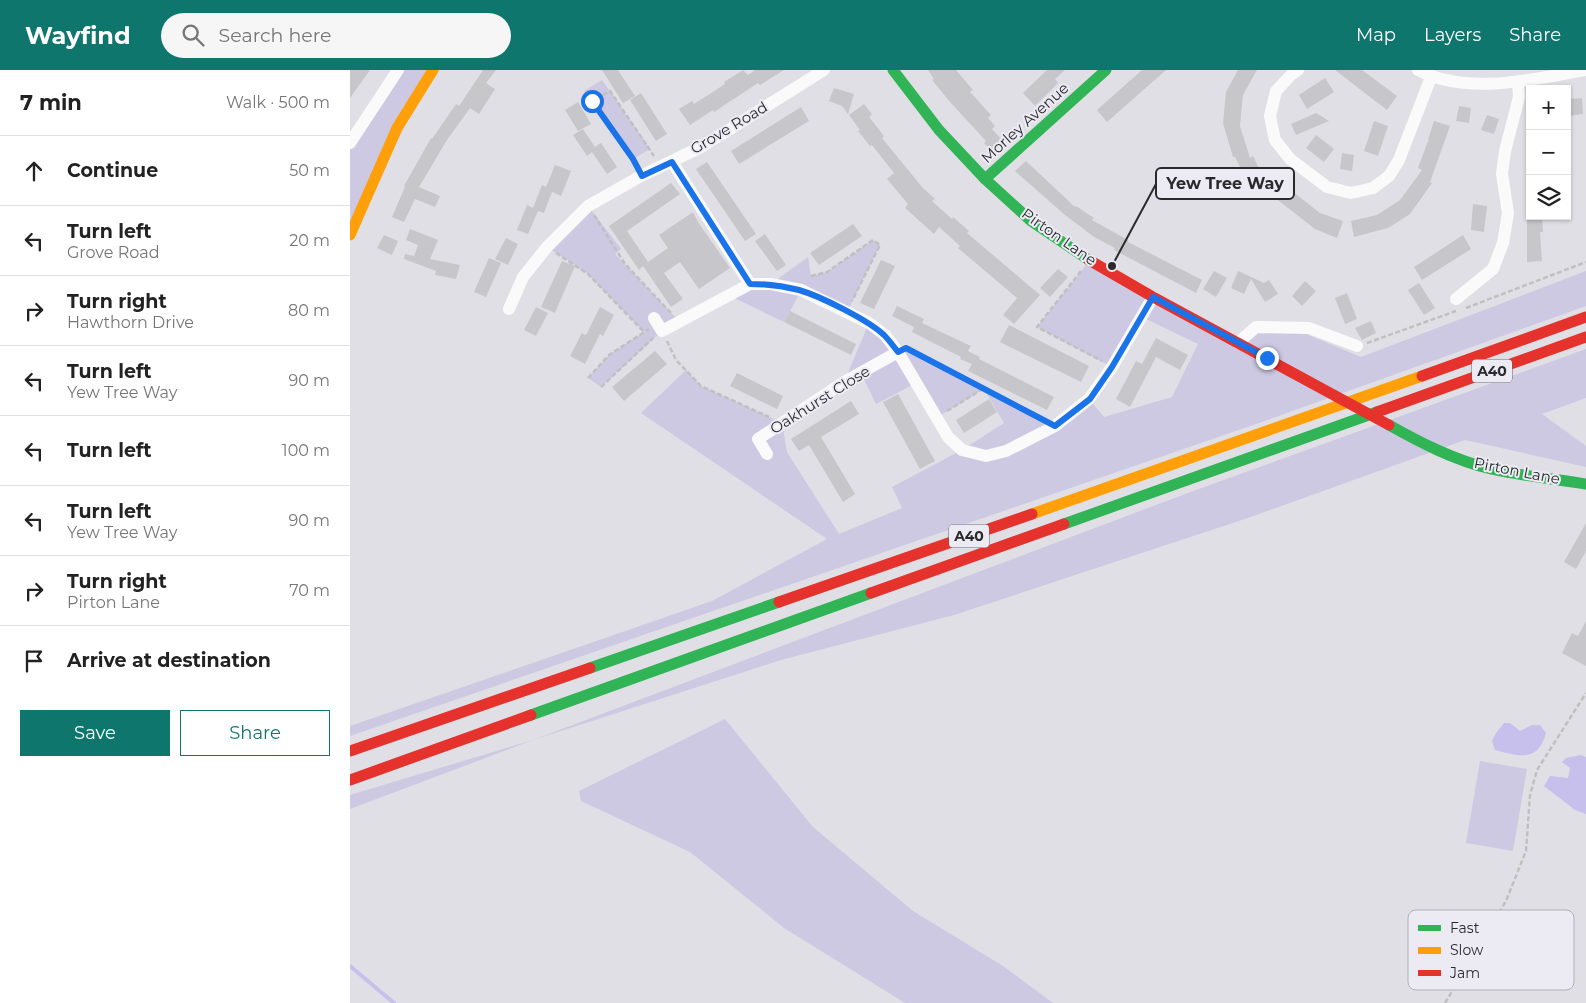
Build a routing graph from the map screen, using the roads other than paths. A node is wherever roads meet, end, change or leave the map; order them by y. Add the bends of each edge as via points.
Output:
1 (398, 70) edge
2 (432, 70) edge
3 (824, 70) edge
4 (892, 70) edge
5 (1106, 70) edge
6 (1298, 70) edge
7 (1418, 70) edge
8 (1586, 70) edge
9 (1432, 77) junction
10 (1518, 82) junction
11 (350, 143) edge
12 (667, 164) junction
13 (985, 179) junction
14 (350, 235) edge
15 (750, 284) junction
16 (1153, 297) junction
17 (1456, 305) road end
18 (508, 309) dead end
19 (1586, 317) edge
20 (658, 324) road end
21 (1586, 337) edge
22 (1238, 343) junction
23 (1357, 346) road end
24 (898, 352) junction
25 (767, 454) dead end
26 (1586, 484) edge
27 (350, 751) edge
28 (350, 780) edge

1 - 11 street
2 - 14 main road via 397,128
3 - 12 street, Grove Road via 701,147
4 - 13 main road, Pirton Lane via 939,130
5 - 13 main road, Morley Avenue
6 - 9 street via 1276,91 1270,116 1275,140 1290,159 1327,186 1350,193 1373,188 1389,176 1399,160
7 - 9 street
8 - 10 street
9 - 10 street via 1472,84
10 - 17 street via 1519,97 1502,174 1508,213 1503,243 1493,269
12 - 15 street
12 - 18 street, Grove Road via 588,206 546,247 523,277
13 - 16 main road, Pirton Lane via 1031,221
15 - 20 street via 680,321
15 - 24 street via 801,290 869,323 885,335
16 - 22 main road, Pirton Lane
16 - 24 street via 1090,399 1055,426 1006,451 986,456 962,450 948,437
19 - 27 main road, A40 via 1088,495
21 - 28 main road, A40
22 - 23 street via 1256,327 1309,328
22 - 26 main road, Pirton Lane via 1426,446 1491,469
24 - 25 street, Oakhurst Close via 844,382 758,439

